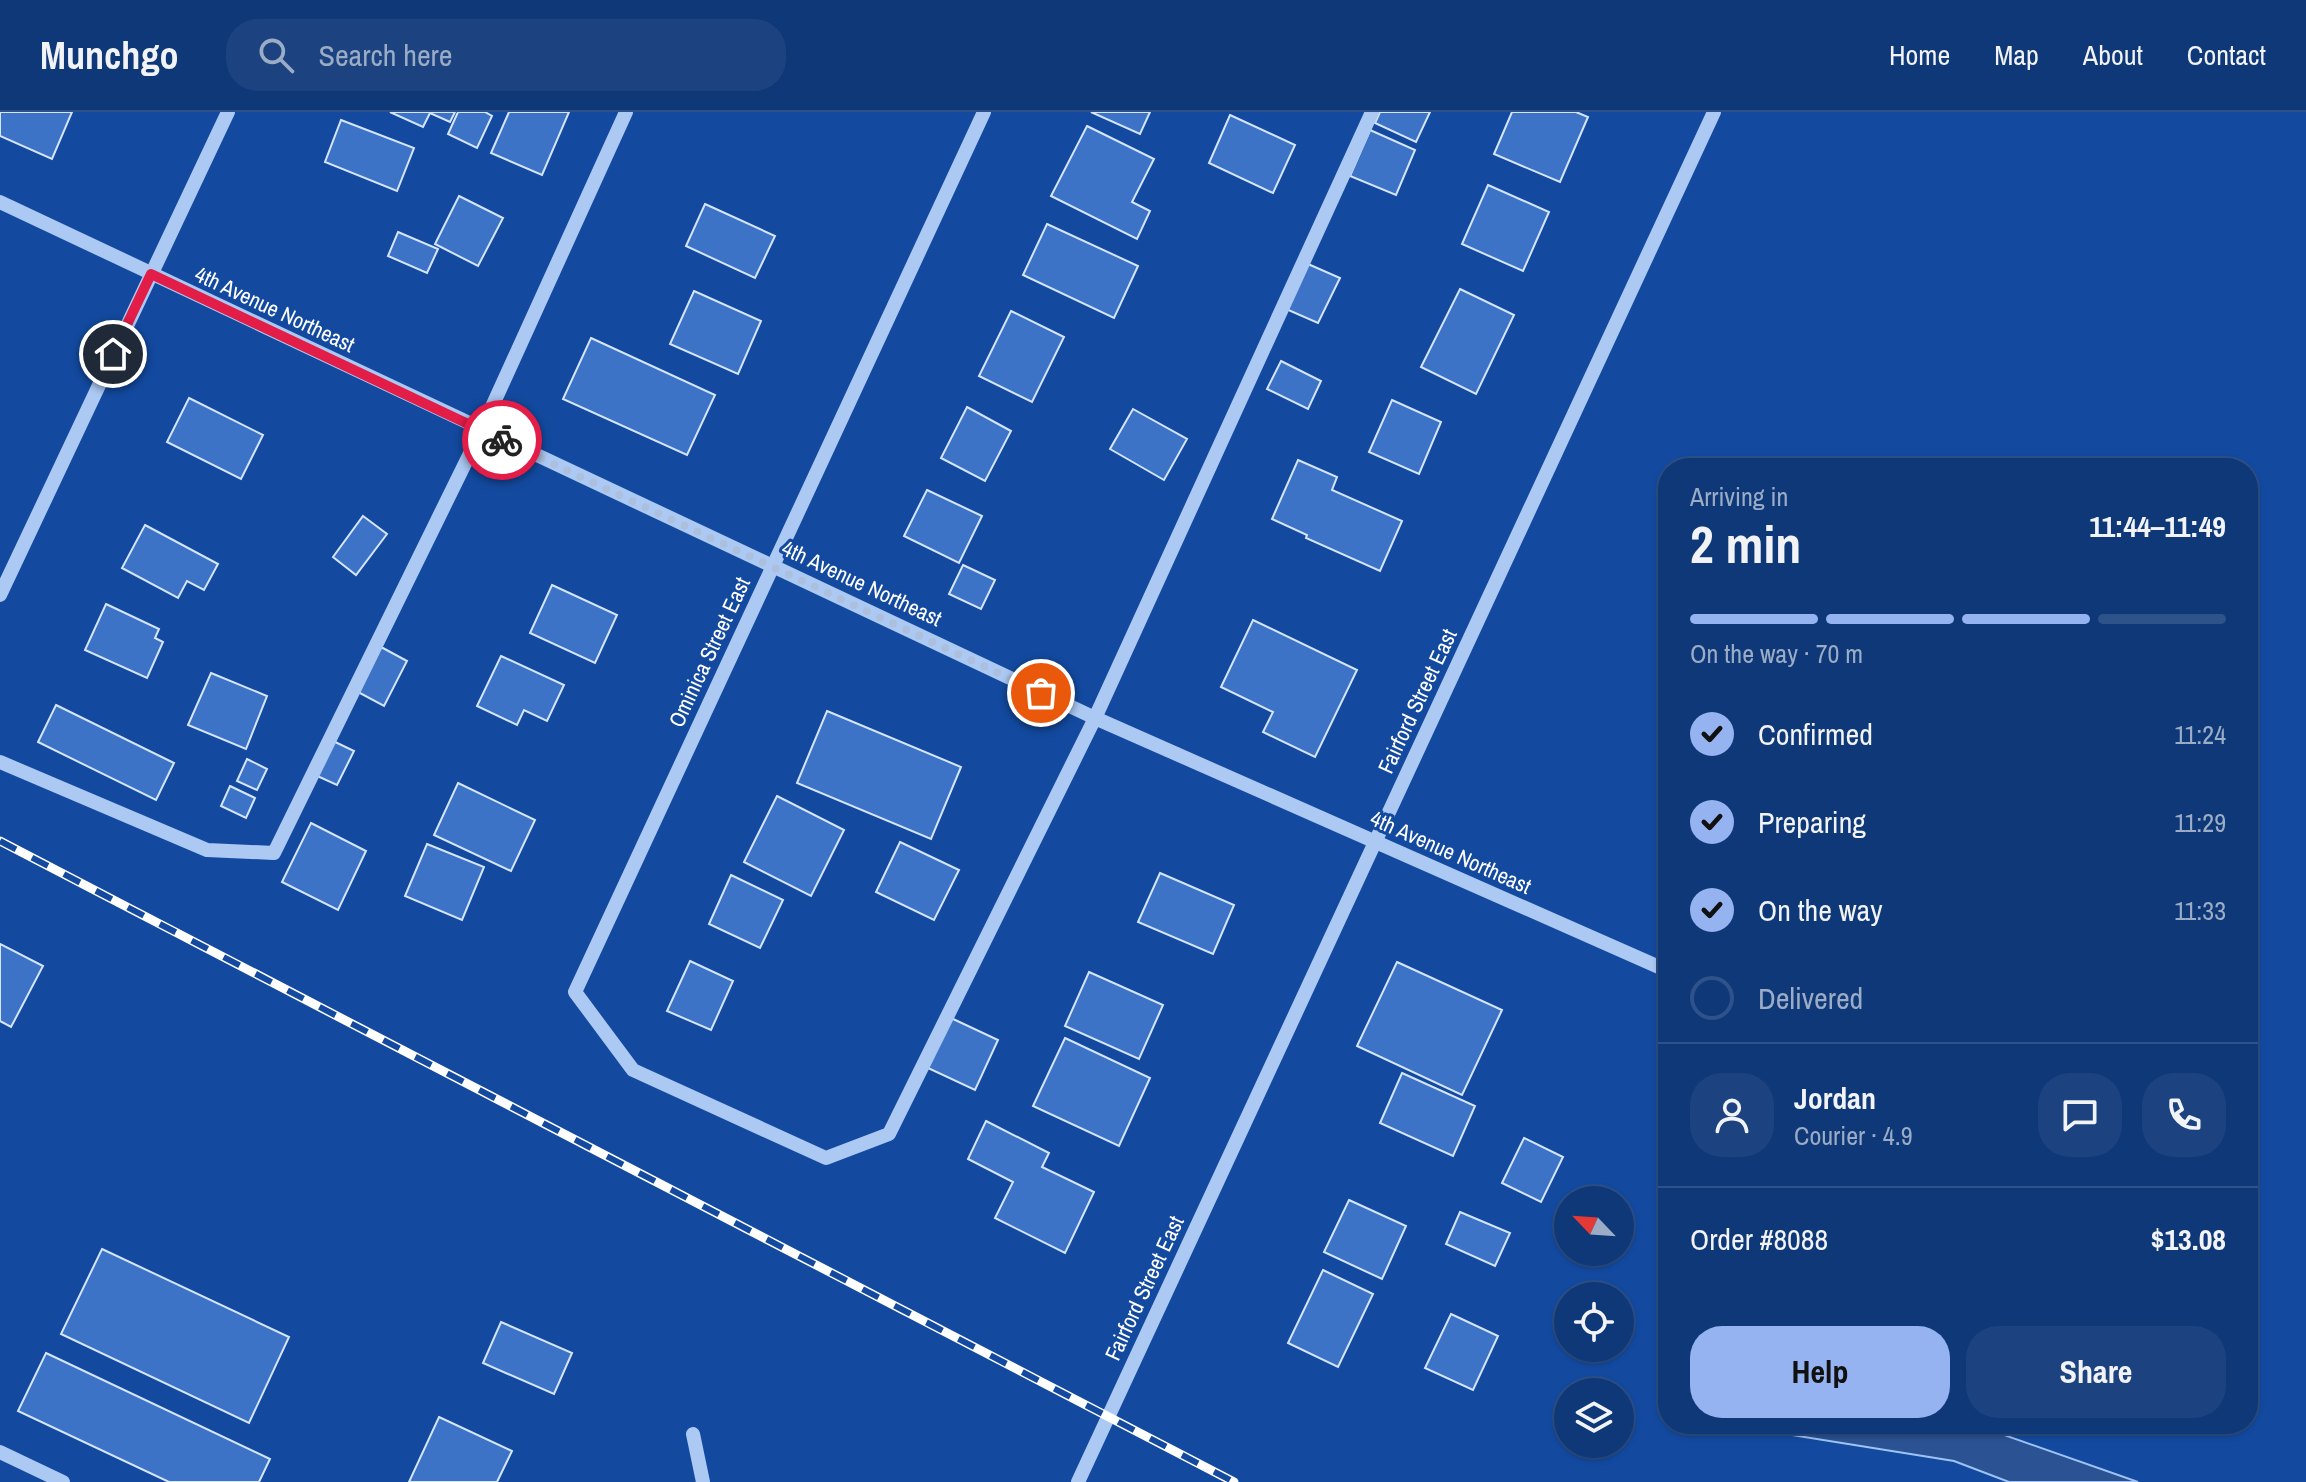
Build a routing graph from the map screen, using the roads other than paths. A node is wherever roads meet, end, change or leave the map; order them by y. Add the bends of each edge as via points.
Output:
1 (228, 112) edge
2 (626, 112) edge
3 (984, 112) edge
4 (1372, 112) edge
5 (1714, 112) edge
6 (0, 202) edge
7 (151, 274) junction
8 (481, 431) junction
9 (773, 565) junction
10 (0, 595) edge
11 (1095, 718) junction
12 (0, 762) edge
13 (1375, 842) junction
14 (1658, 967) edge
15 (693, 1434) dead end
16 (0, 1452) edge
17 (63, 1482) edge
18 (703, 1482) edge
19 (1078, 1482) edge

1 - 7 street
2 - 8 street
3 - 9 street, Ominica Street East
4 - 11 street
5 - 13 street, Fairford Street East
6 - 7 street, 4th Avenue Northeast
7 - 8 street, 4th Avenue Northeast
7 - 10 street
8 - 9 street, 4th Avenue Northeast
8 - 12 street via 274,853 207,850
9 - 11 street, 4th Avenue Northeast
9 - 11 street, Ominica Street East via 575,992 633,1070 826,1158 889,1134
11 - 13 street, 4th Avenue Northeast
13 - 14 street, 4th Avenue Northeast
13 - 19 street, Fairford Street East
15 - 18 street
16 - 17 street

